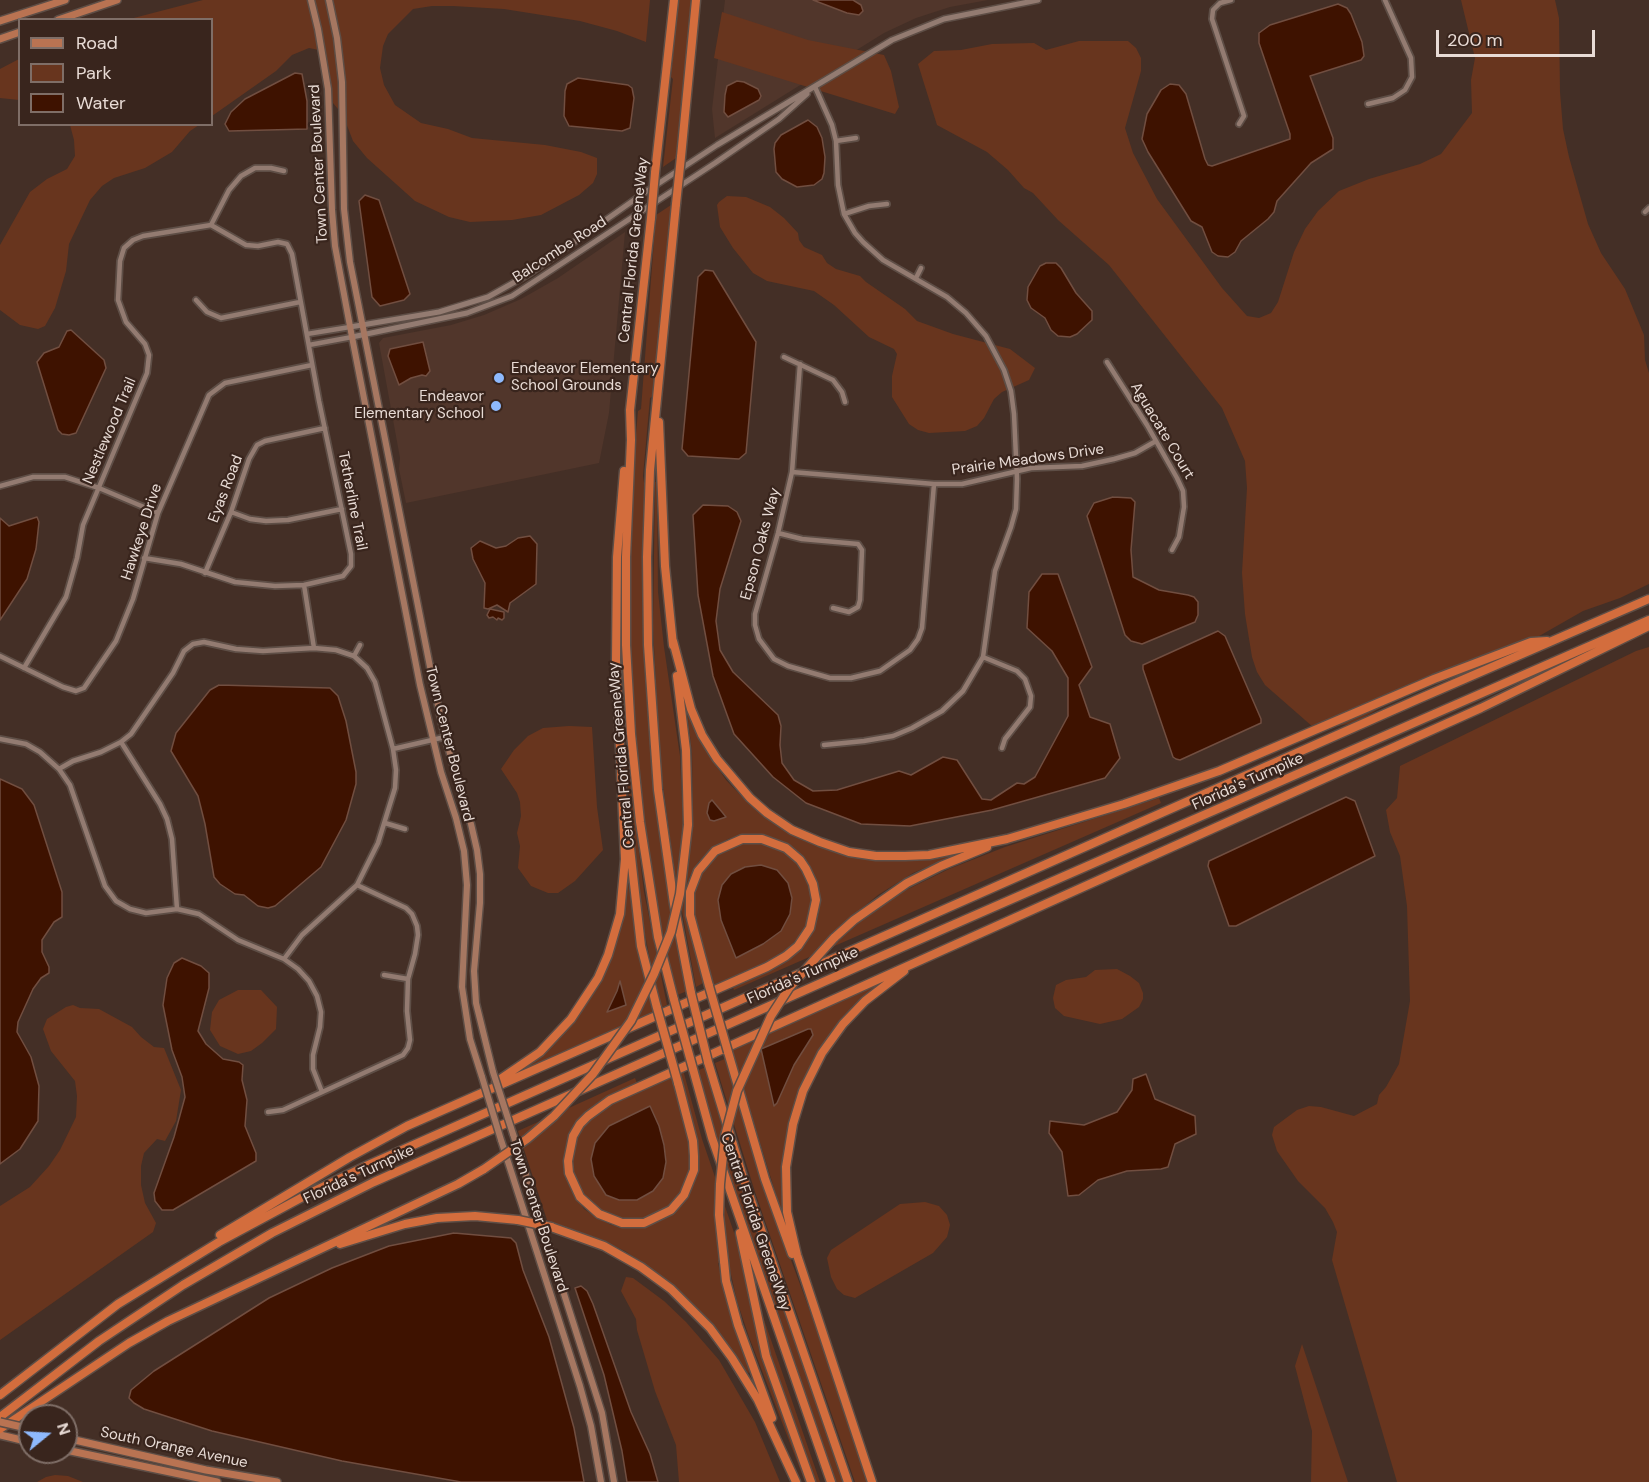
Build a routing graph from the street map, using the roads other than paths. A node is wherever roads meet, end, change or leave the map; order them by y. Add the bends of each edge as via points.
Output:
1 (65, 0) edge
2 (117, 0) edge
3 (311, 0) edge
4 (329, 0) edge
5 (674, 0) edge
6 (698, 0) edge
7 (1038, 0) edge
8 (1231, 0) edge
9 (1385, 0) edge
10 (64, 18) edge
11 (0, 21) edge
12 (18, 33) edge
13 (0, 39) edge
14 (815, 87) junction
15 (1368, 104) dead end
16 (1239, 124) dead end
17 (856, 138) dead end
18 (836, 141) junction
19 (284, 171) dead end
20 (887, 204) dead end
21 (844, 214) junction
22 (211, 225) junction
23 (921, 268) dead end
24 (916, 278) junction
25 (196, 300) dead end
26 (300, 302) junction
27 (361, 325) junction
28 (350, 327) junction
29 (308, 334) junction
30 (363, 334) junction
31 (352, 337) junction
32 (309, 345) junction
33 (784, 357) dead end
34 (1107, 362) dead end
35 (800, 364) junction
36 (312, 365) junction
37 (659, 376) junction
38 (845, 402) dead end
39 (630, 410) junction
40 (325, 428) junction
41 (1156, 441) junction
42 (1017, 471) junction
43 (792, 472) junction
44 (934, 484) junction
45 (0, 486) edge
46 (99, 488) junction
47 (342, 509) junction
48 (231, 512) junction
49 (158, 513) junction
50 (778, 533) junction
51 (1172, 550) dead end
52 (144, 558) junction
53 (206, 573) junction
54 (304, 585) junction
55 (1649, 599) edge
56 (833, 608) dead end
57 (1649, 620) edge
58 (1649, 626) edge
59 (672, 641) junction
60 (1552, 641) junction
61 (360, 645) dead end
62 (314, 648) junction
63 (0, 656) edge
64 (354, 656) junction
65 (983, 657) junction
66 (24, 668) junction
67 (619, 728) junction
68 (445, 737) junction
69 (0, 739) edge
70 (432, 740) junction
71 (121, 742) junction
72 (824, 745) dead end
73 (1002, 748) dead end
74 (393, 749) junction
75 (59, 769) junction
76 (385, 823) junction
77 (405, 830) dead end
78 (1007, 839) junction
79 (357, 885) junction
80 (177, 909) junction
81 (950, 947) junction
82 (284, 958) junction
83 (384, 975) dead end
84 (408, 979) junction
85 (322, 1092) junction
86 (454, 1105) junction
87 (268, 1112) dead end
88 (732, 1197) junction
89 (289, 1263) junction
90 (118, 1304) junction
91 (838, 1378) junction
92 (0, 1395) edge
93 (0, 1417) edge
94 (0, 1422) edge
95 (18, 1426) edge
96 (0, 1429) edge
97 (0, 1435) edge
98 (18, 1439) edge
99 (78, 1441) edge
100 (78, 1453) edge
101 (795, 1481) edge
102 (217, 1482) edge
103 (277, 1482) edge
104 (601, 1482) edge
105 (614, 1482) edge
106 (811, 1482) edge
107 (831, 1482) edge
108 (848, 1482) edge
109 (872, 1482) edge

1 - 11 main road
2 - 10 main road
3 - 28 main road, Town Center Boulevard via 328,89 335,246
4 - 27 main road, Town Center Boulevard via 342,82 346,235
5 - 39 highway, Central Florida GreeneWay, bridge
6 - 37 highway, Central Florida GreeneWay, bridge
7 - 14 street, Balcombe Road via 972,12 919,28
8 - 16 street via 1212,10 1212,20 1244,116
9 - 15 street via 1411,58 1412,77 1405,90 1393,98
12 - 13 main road
14 - 18 street
14 - 27 street, Balcombe Road via 717,145 508,287 465,306
14 - 30 street, Balcombe Road via 740,146 512,296 467,313
17 - 18 street
18 - 21 street
19 - 22 street via 255,168 241,176
20 - 21 street
21 - 24 street via 862,243
22 - 26 street via 246,245 287,244
22 - 46 street, Nestlewood Trail via 143,236 124,248 118,300 126,322 145,344 149,355 147,373
23 - 24 street
24 - 42 street via 966,313 986,336 1004,370 1014,414
25 - 26 street via 207,312 221,318
26 - 29 street
27 - 28 street, Balcombe Road
27 - 30 main road, Town Center Boulevard
28 - 29 street
28 - 31 main road, Town Center Boulevard
29 - 32 street, Tetherline Trail
30 - 31 street, Balcombe Road
30 - 68 main road, Town Center Boulevard
31 - 32 street
31 - 70 main road, Town Center Boulevard
32 - 36 street, Tetherline Trail
33 - 35 street
34 - 41 street, Aguacate Court
35 - 38 street via 833,380
35 - 43 street, Epson Oaks Way
36 - 40 street, Tetherline Trail
36 - 49 street, Hawkeye Drive via 225,383 209,395
37 - 59 highway via 660,467
37 - 108 highway, Central Florida GreeneWay, bridge via 647,538 647,616 650,702 674,904 708,1062 742,1174
39 - 67 highway via 618,547
39 - 88 highway, Central Florida GreeneWay, bridge via 625,577 636,792 664,966
40 - 47 street, Tetherline Trail
40 - 48 street, Eyas Road via 257,445
41 - 42 street, Prairie Meadows Drive via 1135,453 1082,466
41 - 51 street, Aguacate Court via 1183,491 1179,537
42 - 44 street, Prairie Meadows Drive via 962,484
42 - 65 street via 1016,509 995,571
43 - 44 street, Prairie Meadows Drive
43 - 50 street, Epson Oaks Way
44 - 50 street, Epson Oaks Way via 922,628 904,656 865,676 830,678 788,666 765,650 755,626 755,614
45 - 46 street via 33,477 65,477
46 - 49 street
46 - 66 street, Nestlewood Trail via 84,525 66,597
47 - 48 street via 266,521
47 - 54 street, Tetherline Trail via 351,566 344,576
48 - 53 street, Eyas Road
49 - 52 street, Hawkeye Drive
50 - 56 street via 858,544 862,550 858,607 849,612
52 - 53 street, Tetherline Trail
52 - 66 street, Hawkeye Drive via 116,641 84,688 76,691 63,687
53 - 54 street, Tetherline Trail via 235,582
54 - 62 street
55 - 60 highway, Florida's Turnpike
57 - 93 highway, Florida's Turnpike via 365,1186 272,1233 183,1285 99,1341
58 - 81 highway via 1471,713
59 - 78 highway via 691,709 717,759 750,798 792,830 849,852 876,856 929,855
59 - 89 highway, bridge via 686,750 688,825 671,932 631,1021 593,1074 527,1140 458,1184
60 - 78 highway via 1531,642 1434,679 1219,771
60 - 90 highway, Florida's Turnpike via 366,1166 219,1242
61 - 64 street
62 - 64 street
62 - 71 street via 263,651 204,642 193,644 184,651 131,734
63 - 66 street, Hawkeye Drive
64 - 74 street via 375,682
65 - 72 street via 963,690 942,711 912,728 893,736
65 - 73 street via 1017,671 1025,679 1031,696 1030,707
67 - 81 highway, bridge via 638,927 646,970 657,1008 678,1083 693,1141 694,1170 684,1195 671,1210 644,1223 622,1223 599,1215 588,1207 574,1186 568,1161 573,1136 600,1106 749,1036
67 - 86 highway via 625,877 608,955 585,999 556,1037 507,1076
68 - 70 street
68 - 105 main road, Town Center Boulevard, bridge via 471,824 480,874 474,971 476,1004 493,1072 599,1403
69 - 75 street via 26,744
70 - 74 street
70 - 104 main road, Town Center Boulevard, bridge via 464,851 467,885 461,964 466,1021 580,1386
71 - 75 street
71 - 80 street via 167,819
74 - 76 street via 395,788
75 - 80 street via 70,785 105,886 116,901 146,913
76 - 77 street
76 - 79 street
78 - 101 highway, bridge via 907,884 834,938 789,988 771,1016 737,1091 720,1175 719,1215 726,1281 738,1325
79 - 82 street via 302,935
79 - 84 street via 412,914 418,935
80 - 82 street via 199,914 238,940
81 - 91 highway via 902,973 856,1010 822,1053 803,1091 793,1124 786,1167 788,1212 797,1255
82 - 85 street via 309,981 317,996 321,1011 313,1069
83 - 84 street
84 - 85 street via 410,1040 403,1055
85 - 87 street via 283,1110
86 - 90 highway via 350,1156
86 - 91 highway, bridge via 767,967 786,956 810,928 816,900 806,868 786,848 762,839 742,839 715,851 698,871 690,892 690,915 709,986 728,1052 765,1179
88 - 106 highway via 766,1356
88 - 107 highway, Central Florida GreeneWay
89 - 96 highway via 129,1343
89 - 101 highway, bridge via 405,1224 437,1218 519,1220 579,1235 641,1267 671,1289 710,1328 758,1400
90 - 92 highway, Florida's Turnpike
91 - 109 highway
94 - 95 main road, bridge
97 - 98 main road
99 - 103 main road, South Orange Avenue
100 - 102 main road, South Orange Avenue

